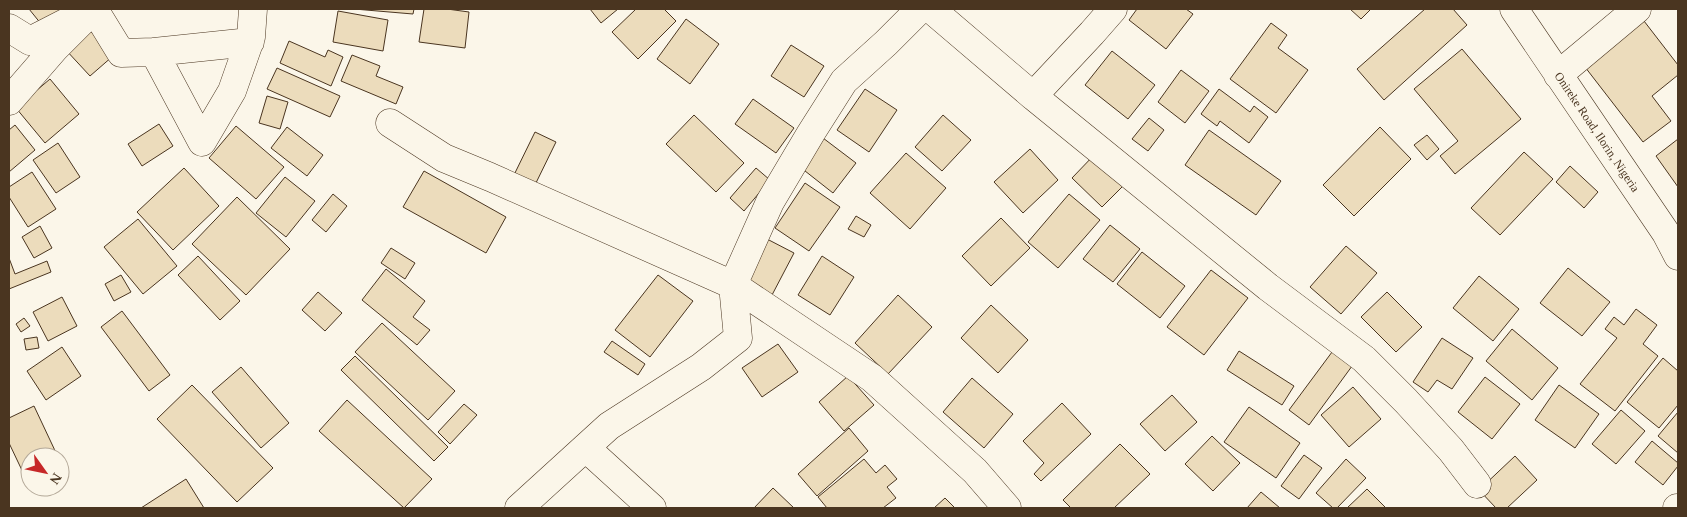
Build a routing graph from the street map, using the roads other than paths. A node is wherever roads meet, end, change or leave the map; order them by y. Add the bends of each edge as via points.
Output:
1 (94, 9) edge
2 (253, 9) edge
3 (920, 9) edge
4 (931, 9) edge
5 (1113, 9) edge
6 (1514, 9) edge
7 (1637, 9) edge
8 (9, 28) edge
9 (250, 42) junction
10 (154, 52) junction
11 (1558, 75) junction
12 (1032, 96) junction
13 (9, 101) edge
14 (390, 123) dead end
15 (1678, 256) edge
16 (733, 285) junction
17 (586, 448) junction
18 (1477, 484) dead end
19 (519, 508) edge
20 (652, 508) edge
21 (1008, 508) edge

1 - 8 street via 30,41
1 - 10 street via 121,53
1 - 13 street
2 - 9 street
3 - 16 street via 844,81 770,202
4 - 12 street
5 - 12 street
6 - 11 street, Onireke Road, Ilorin, Nigeria
7 - 11 street
9 - 10 street
9 - 10 street via 232,91 202,142
11 - 15 street, Onireke Road, Ilorin, Nigeria via 1666,233
12 - 18 street via 1268,287 1364,359 1444,443
14 - 16 street via 444,158
16 - 17 street via 738,338 701,367 609,426
16 - 21 street via 872,378 974,471
17 - 19 street
17 - 20 street

